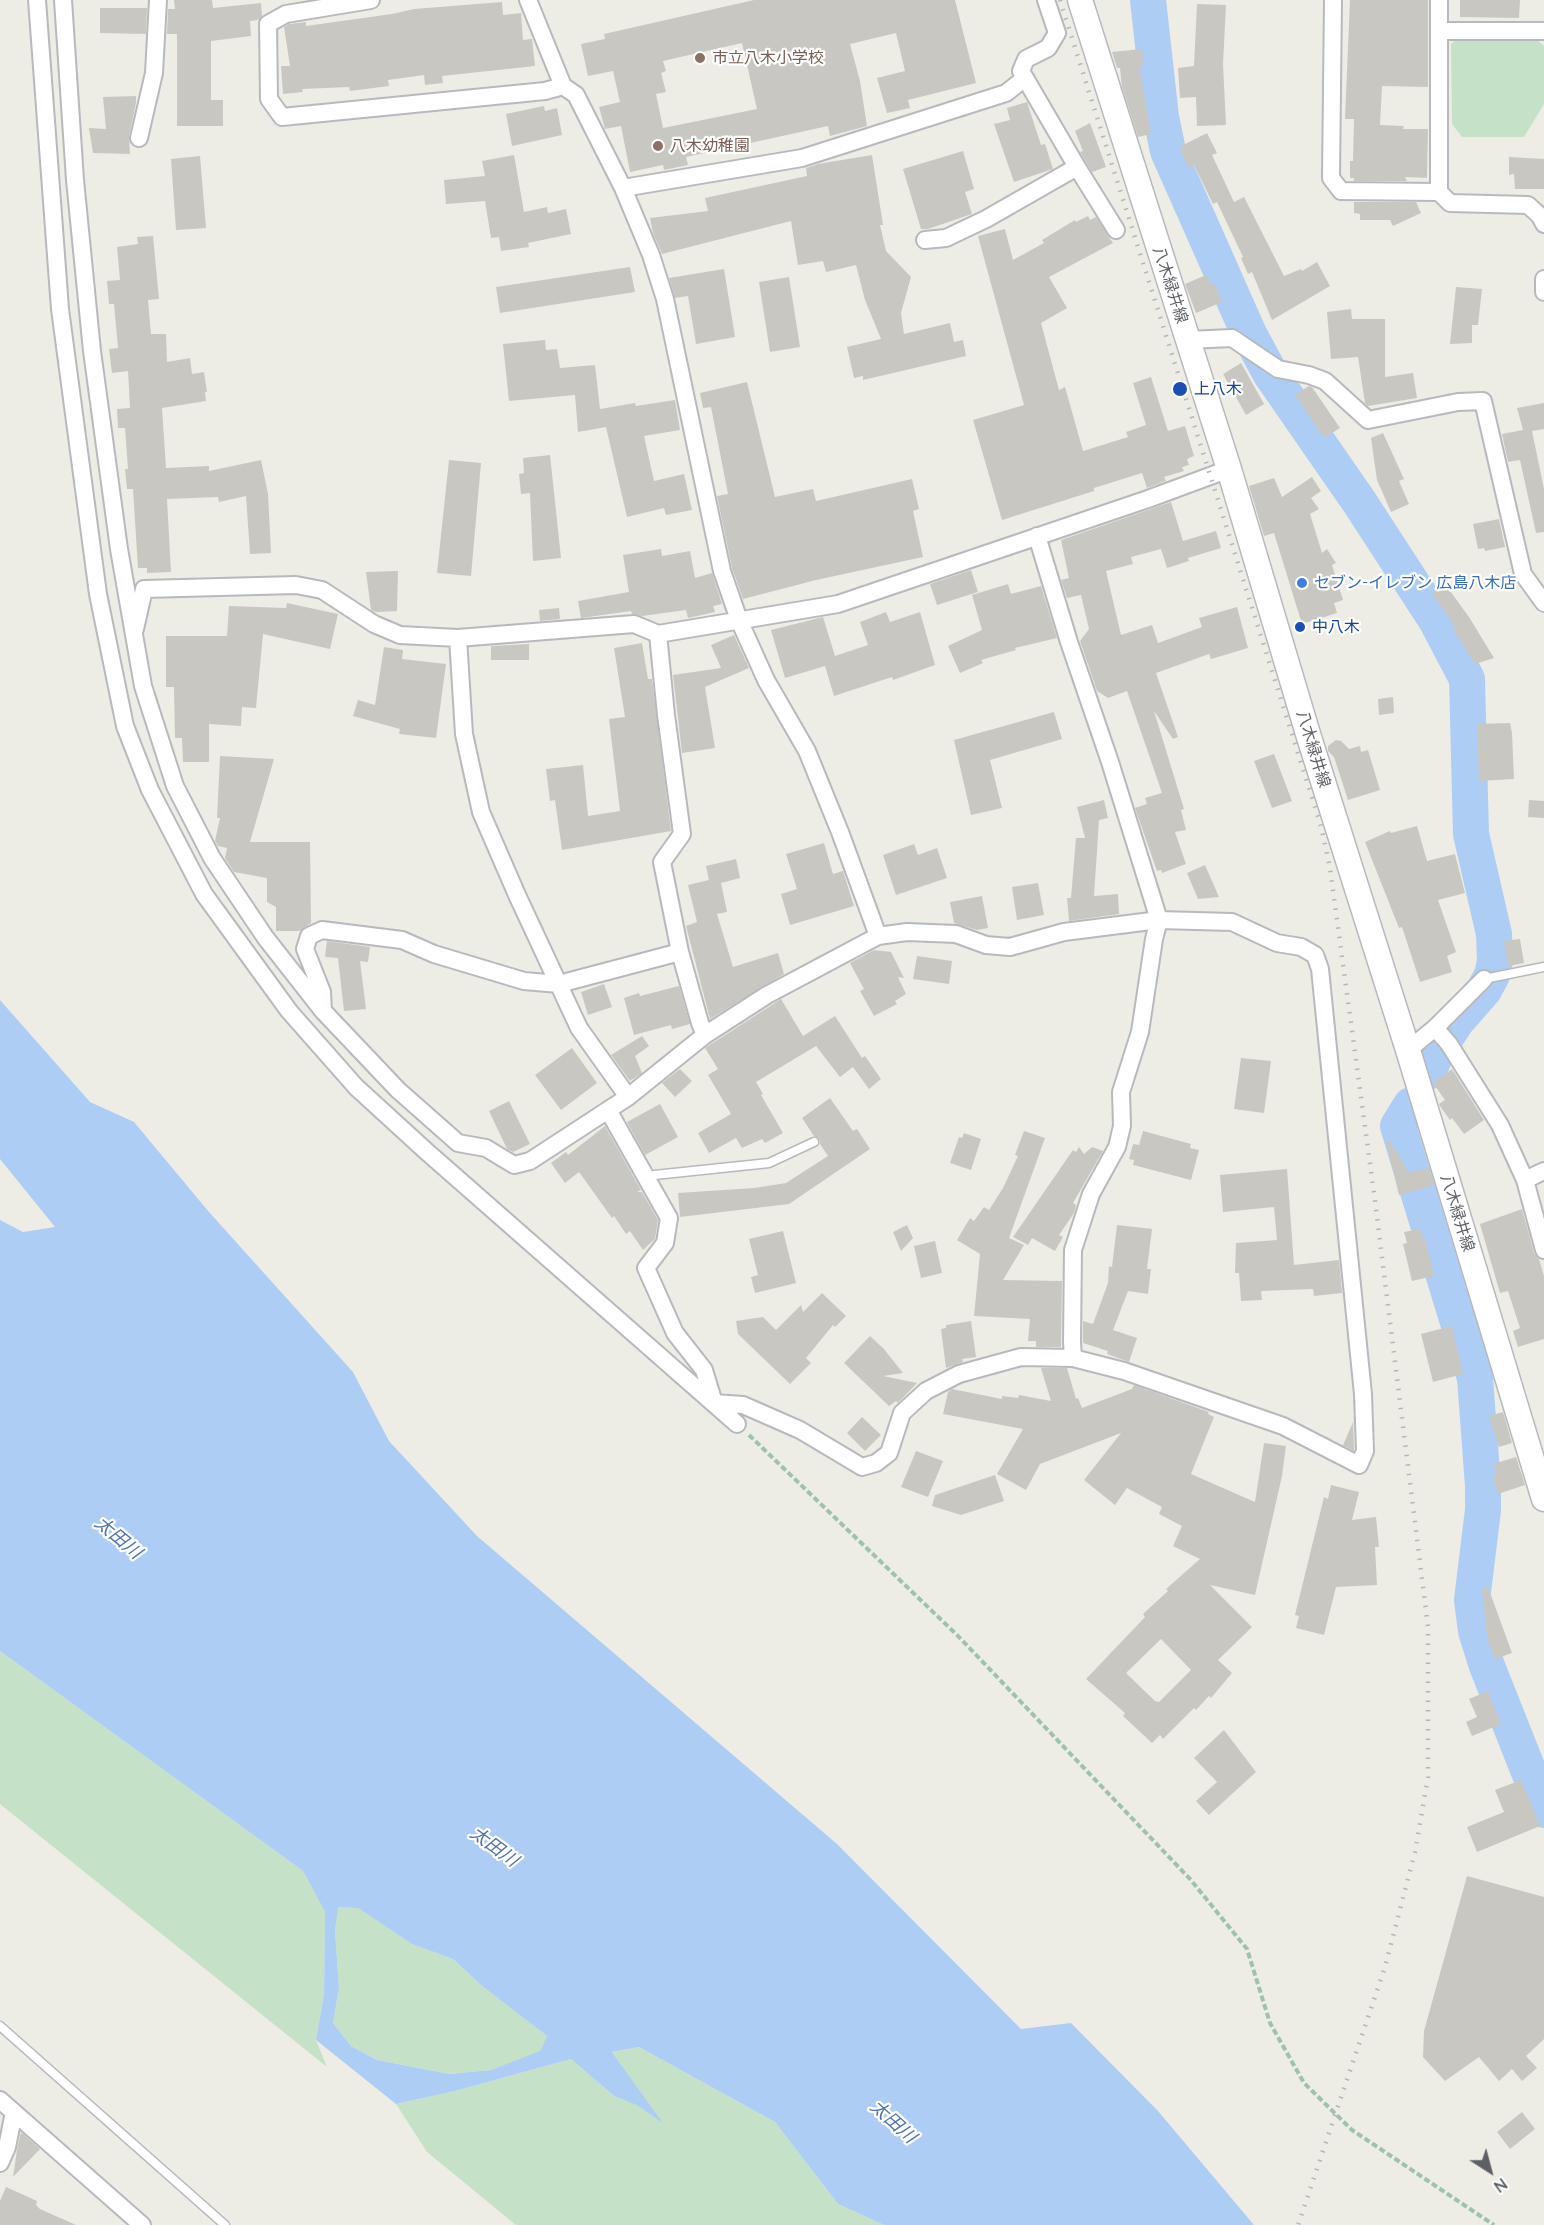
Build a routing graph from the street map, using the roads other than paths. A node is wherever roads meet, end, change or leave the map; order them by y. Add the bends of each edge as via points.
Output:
1 (37, 0) edge
2 (63, 0) edge
3 (158, 0) edge
4 (371, 0) edge
5 (528, 0) edge
6 (1046, 0) edge
7 (1080, 0) edge
8 (1333, 0) edge
9 (1440, 0) edge
10 (1439, 31) junction
11 (1544, 31) edge
12 (1025, 78) junction
13 (563, 86) junction
14 (139, 138) dead end
15 (1077, 167) junction
16 (623, 188) junction
17 (1439, 192) junction
18 (1544, 224) edge
19 (1116, 230) dead end
20 (924, 240) dead end
21 (1544, 279) edge
22 (1544, 292) edge
23 (1187, 340) junction
24 (1229, 469) junction
25 (1037, 536) junction
26 (1544, 603) edge
27 (739, 620) junction
28 (658, 634) junction
29 (134, 637) junction
30 (458, 638) junction
31 (125, 726) junction
32 (1159, 920) junction
33 (878, 936) junction
34 (680, 952) junction
35 (1544, 967) edge
36 (1492, 978) joint
37 (559, 984) junction
38 (323, 1011) junction
39 (705, 1035) junction
40 (1441, 1035) junction
41 (1408, 1050) junction
42 (628, 1097) junction
43 (608, 1110) junction
44 (814, 1142) dead end
45 (1544, 1171) edge
46 (645, 1176) junction
47 (1525, 1180) junction
48 (1544, 1250) edge
49 (1073, 1358) junction
50 (714, 1403) junction
51 (737, 1424) road end
52 (1544, 1499) edge
53 (0, 2026) edge
54 (0, 2100) edge
55 (14, 2112) junction
56 (0, 2163) edge
57 (142, 2225) edge
58 (225, 2225) edge

1 - 31 street via 60,309 98,594
2 - 29 street via 92,351
3 - 14 street via 154,73
4 - 13 street via 286,14 268,24 269,99 282,117
5 - 13 street
6 - 12 street via 1057,33 1048,48 1026,59 1022,71
7 - 23 main road, 八木緑井線
8 - 17 street via 1331,178 1341,191
9 - 10 street
10 - 11 street
10 - 17 street
12 - 15 street
12 - 16 street via 1006,93 802,158
13 - 16 street via 576,95
15 - 19 street
15 - 20 street via 986,219 946,238
16 - 27 street via 665,298 722,571
17 - 18 street via 1450,203 1528,205
21 - 22 street
23 - 24 main road, 八木緑井線
23 - 26 street via 1232,338 1278,369 1325,381 1368,420 1458,402 1483,401 1523,574
24 - 25 street
24 - 41 main road, 八木緑井線
25 - 27 street via 838,604
25 - 32 street
27 - 28 street
27 - 33 street via 766,680 807,751
28 - 30 street via 634,624
28 - 34 street via 681,834 662,862
29 - 30 street via 144,589 296,585 322,590 374,624 400,635
29 - 31 street via 130,652 137,703
29 - 38 street via 143,686 175,786 212,858 265,937
30 - 37 street via 464,734 481,812
31 - 50 street via 150,790 204,894 289,1011 364,1095
32 - 33 street via 1064,932 1010,947 986,945 956,934 907,932
32 - 49 street via 1140,1032 1121,1092 1120,1137 1091,1194 1073,1250
32 - 49 street via 1232,922 1315,955 1320,969 1352,1276 1365,1451 1359,1465 1283,1426 1124,1371
33 - 39 street via 767,995
34 - 37 street
34 - 39 street
35 - 36 lane
36 - 40 street
37 - 38 street via 525,981 434,954 402,940 322,930 309,936 305,949 322,992
37 - 42 street via 579,1028
38 - 43 street via 398,1090 458,1143 486,1148 514,1165 530,1161
39 - 42 street
40 - 41 street
40 - 47 street via 1500,1125
41 - 52 main road, 八木緑井線
42 - 43 street
43 - 46 street
44 - 46 lane via 769,1163
45 - 47 street
46 - 50 street via 669,1218 665,1243 646,1268 675,1333 704,1370
47 - 48 street
49 - 50 street via 1021,1357 959,1374 926,1391 902,1413 889,1453 862,1467 800,1430 743,1405
50 - 51 street
53 - 58 lane
54 - 55 street
55 - 56 street
55 - 57 street

